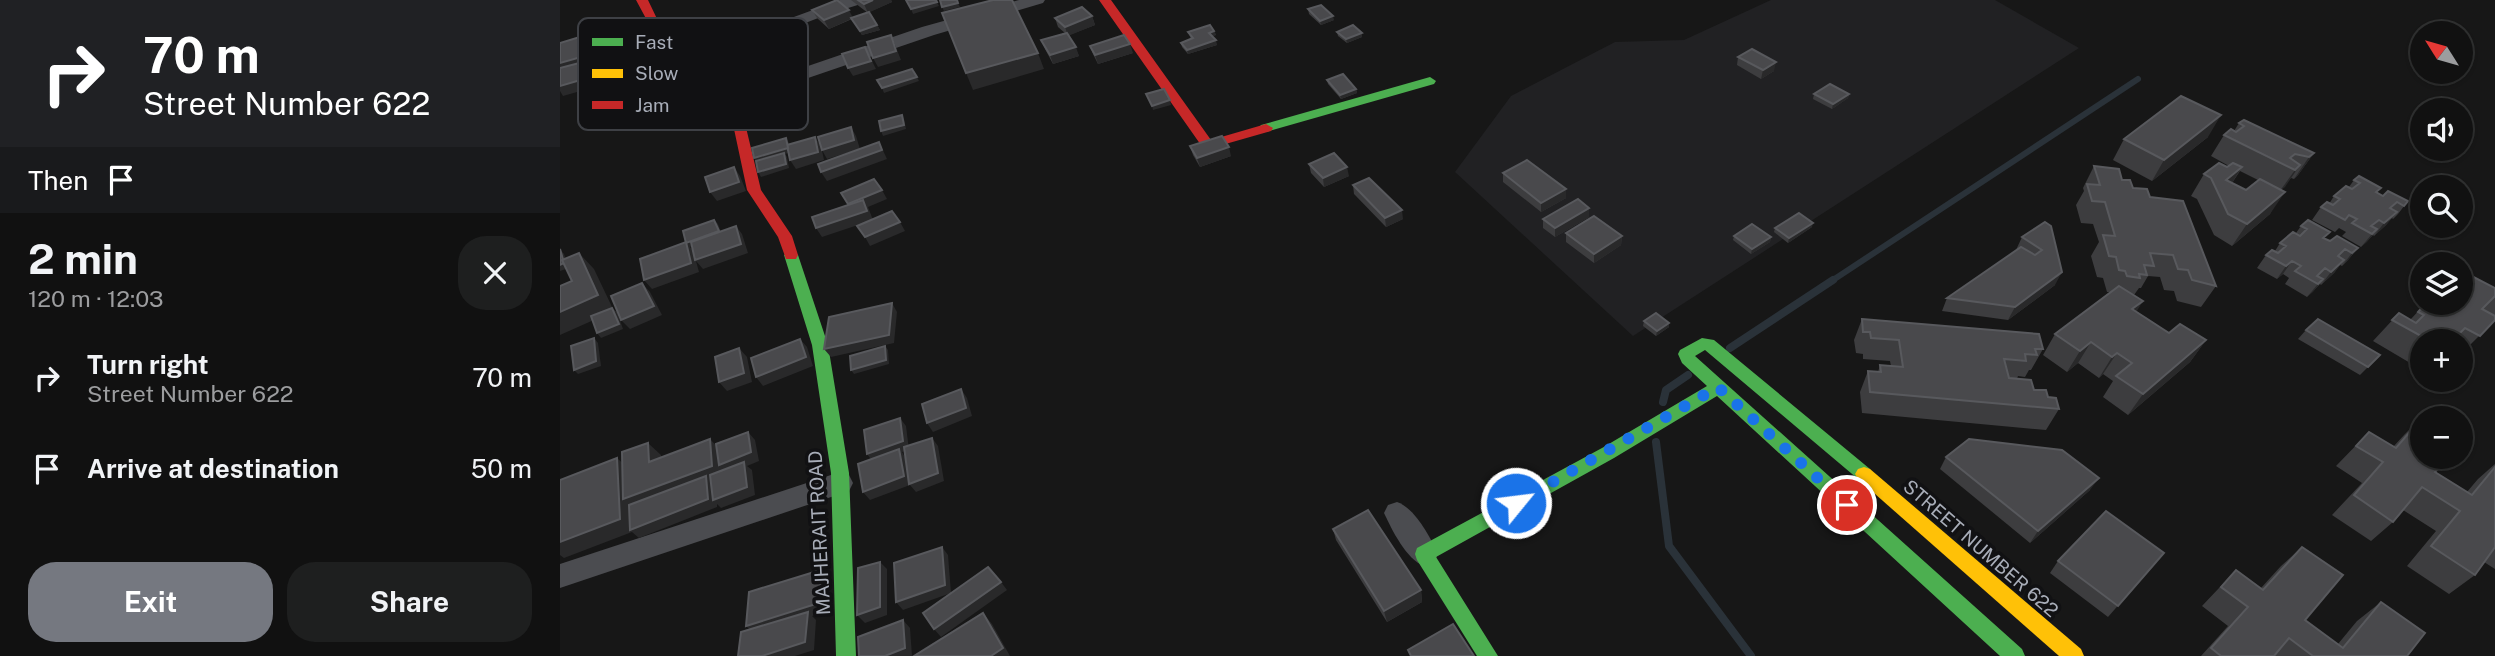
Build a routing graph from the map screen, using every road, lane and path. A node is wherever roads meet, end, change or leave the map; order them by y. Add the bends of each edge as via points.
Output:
1 (642, 0) edge
2 (858, 0) edge
3 (1037, 0) edge
4 (1105, 0) edge
5 (651, 18) edge
6 (800, 18) edge
7 (808, 72) edge
8 (1430, 81) dead end
9 (740, 130) edge
10 (1718, 387) junction
11 (840, 483) junction
12 (1397, 513) dead end
13 (1894, 523) junction
14 (1424, 554) junction
15 (560, 576) edge
16 (846, 656) edge
17 (1489, 656) edge
18 (2015, 656) edge
19 (2074, 656) edge

1 - 5 street, MAJHERAIT ROAD
2 - 6 street
3 - 7 street via 939,27
4 - 8 street via 1208,145
9 - 11 street, MAJHERAIT ROAD via 754,190 785,236 820,345
10 - 13 street, STREET NUMBER 622
10 - 13 street, STREET NUMBER 622 via 1686,354 1708,344
10 - 14 street
11 - 15 street
11 - 16 street, MAJHERAIT ROAD
12 - 14 street
13 - 18 street, STREET NUMBER 622
13 - 19 street, STREET NUMBER 622
14 - 17 street

